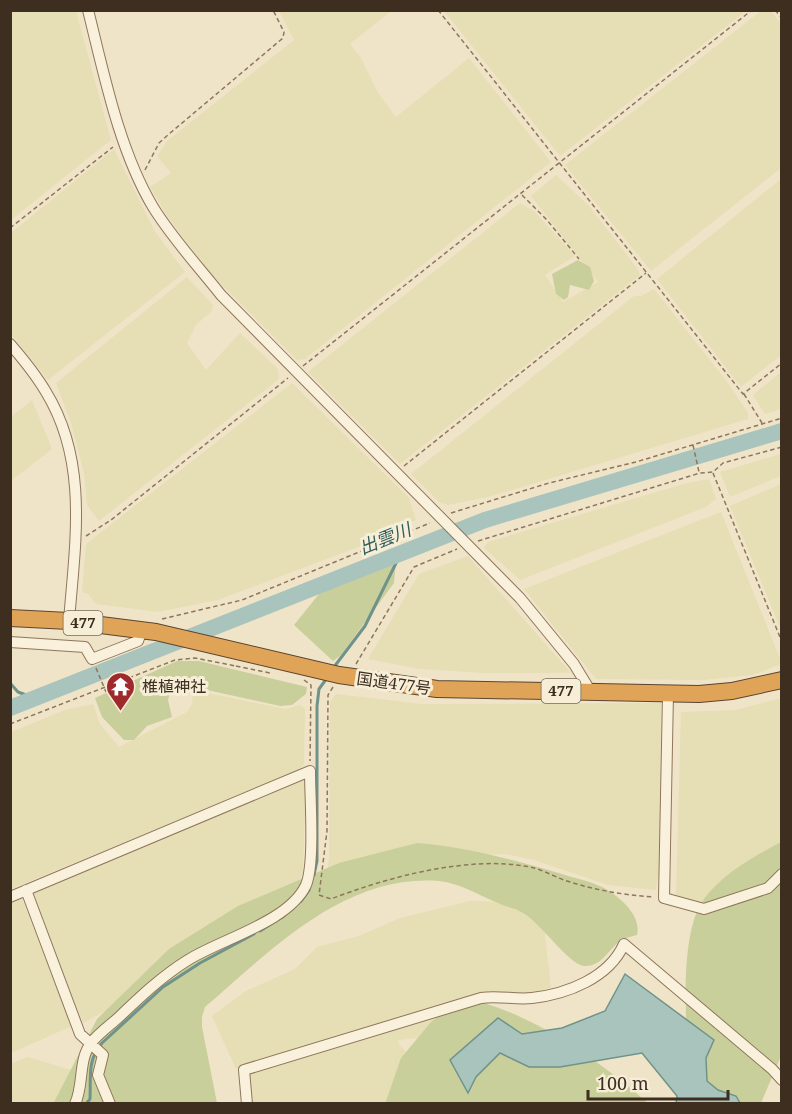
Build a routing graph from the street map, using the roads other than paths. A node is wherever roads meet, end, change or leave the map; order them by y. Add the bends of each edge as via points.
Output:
1 (88, 10) edge
2 (10, 344) edge
3 (10, 618) edge
4 (69, 621) junction
5 (149, 631) junction
6 (10, 642) edge
7 (782, 680) edge
8 (591, 692) junction
9 (668, 694) junction
10 (782, 874) edge
11 (26, 890) junction
12 (10, 897) edge
13 (94, 1047) junction
14 (782, 1080) edge
15 (75, 1104) edge
16 (110, 1104) edge
17 (247, 1104) edge

1 - 8 street via 124,138 153,207 221,295 547,630
2 - 4 street via 47,393 71,454 76,491
3 - 4 highway, 国道477号 / 477
4 - 5 highway, 国道477号 / 477
5 - 6 street via 138,641 92,659 85,647
5 - 8 highway, 国道477号 / 477 via 217,645 237,658 321,670 336,680 362,679 437,689
7 - 9 highway, 国道477号 / 477 via 732,692
8 - 9 highway, 国道477号 / 477
9 - 10 street via 664,898 704,909 768,888
11 - 12 street
11 - 13 street via 80,1034
11 - 13 street via 310,771 310,864 305,885 294,900 275,915 177,967
13 - 15 street via 82,1062 80,1093
13 - 16 street via 103,1055 98,1075
14 - 17 street via 624,944 618,958 606,970 556,993 530,998 481,998 244,1070

